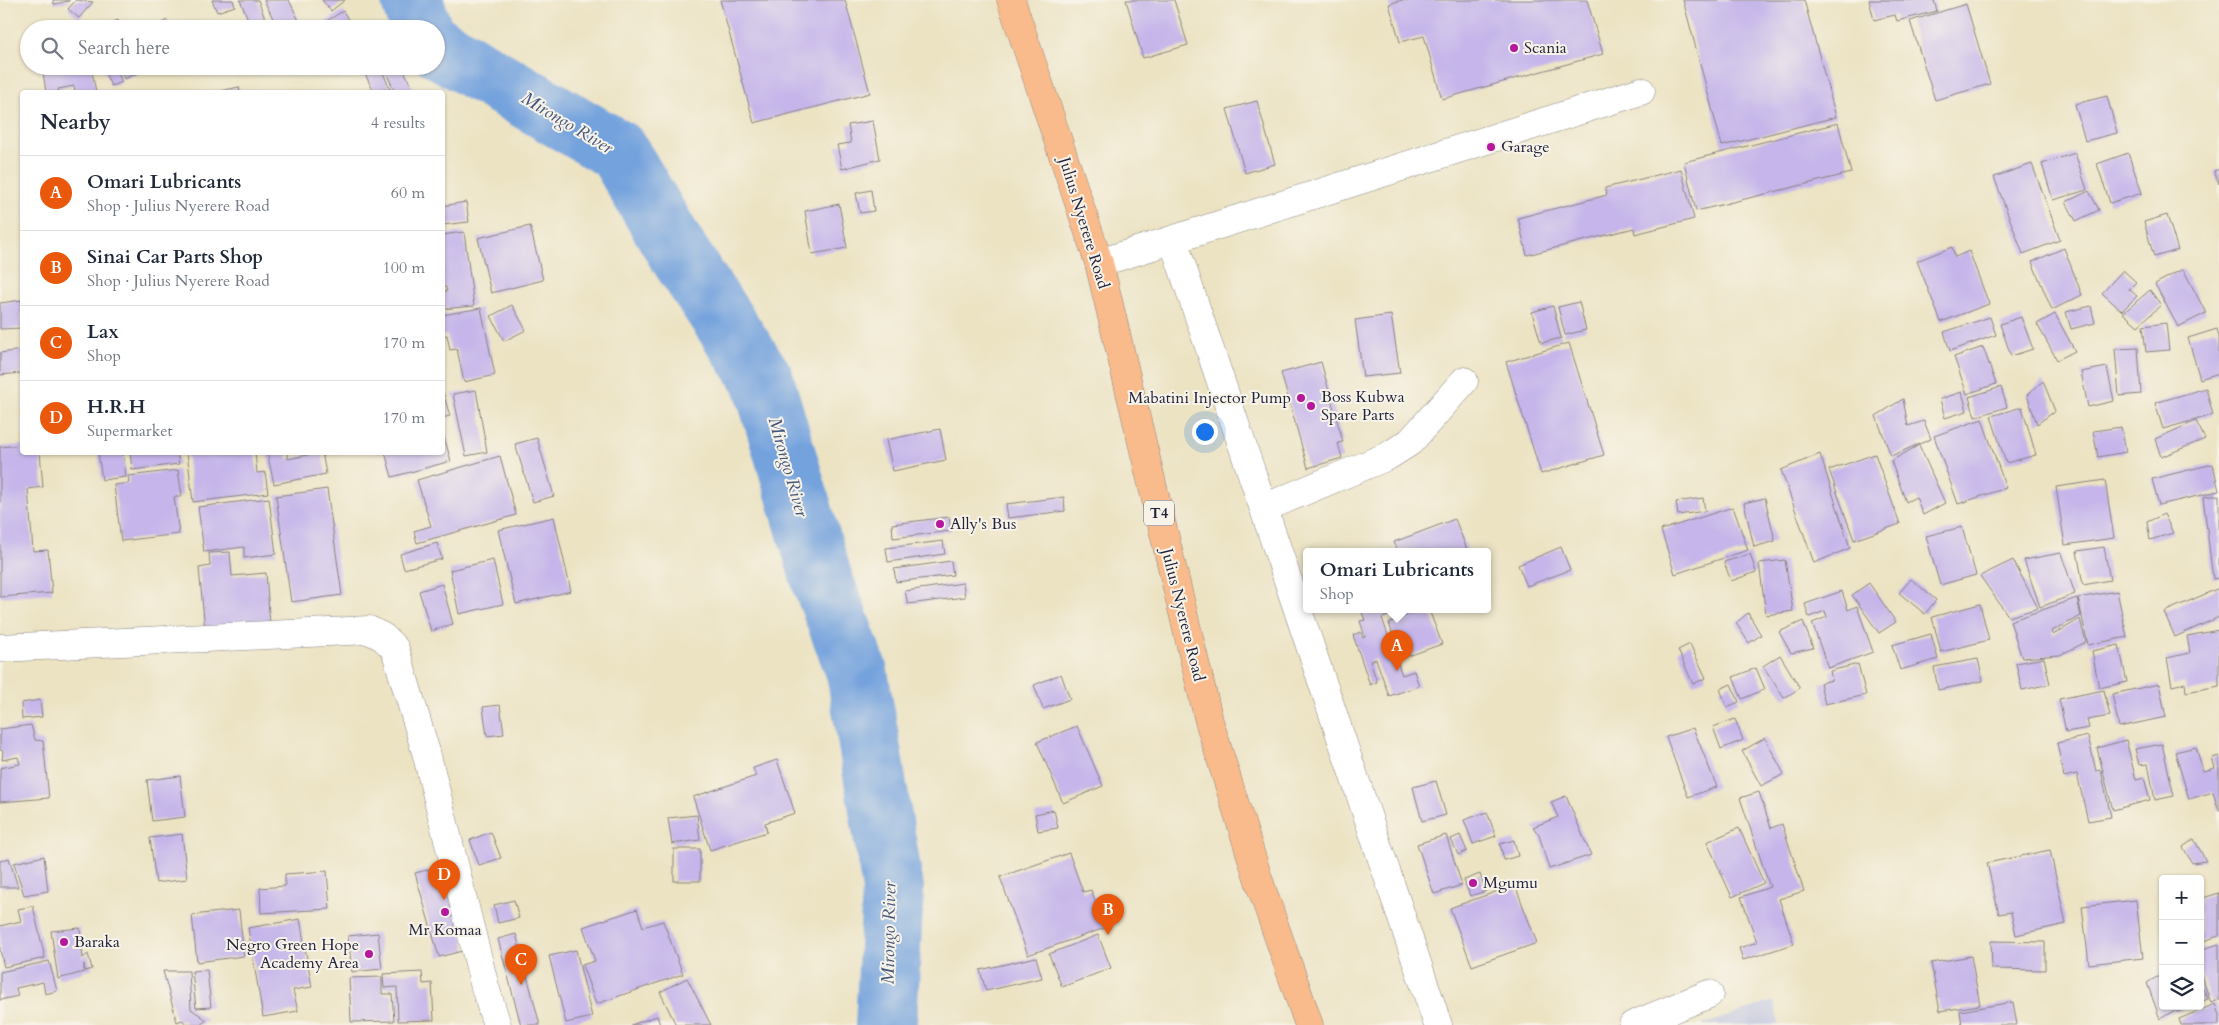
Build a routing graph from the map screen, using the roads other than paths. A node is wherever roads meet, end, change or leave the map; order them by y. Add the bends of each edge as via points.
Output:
1 (1011, 0) edge
2 (1641, 91) dead end
3 (1173, 240) junction
4 (1099, 263) junction
5 (1464, 381) dead end
6 (1264, 508) junction
7 (0, 648) edge
8 (1709, 994) dead end
9 (497, 1025) edge
10 (1310, 1025) edge
11 (1438, 1025) edge
12 (1633, 1025) edge

1 - 4 highway, Julius Nyerere Road / T4
2 - 3 street
3 - 4 street
3 - 6 street
4 - 10 highway, Julius Nyerere Road / T4 via 1209,721 1259,881
5 - 6 street via 1410,442 1388,456
6 - 11 street
7 - 9 street via 368,630 383,637 395,649 426,752
8 - 12 street

